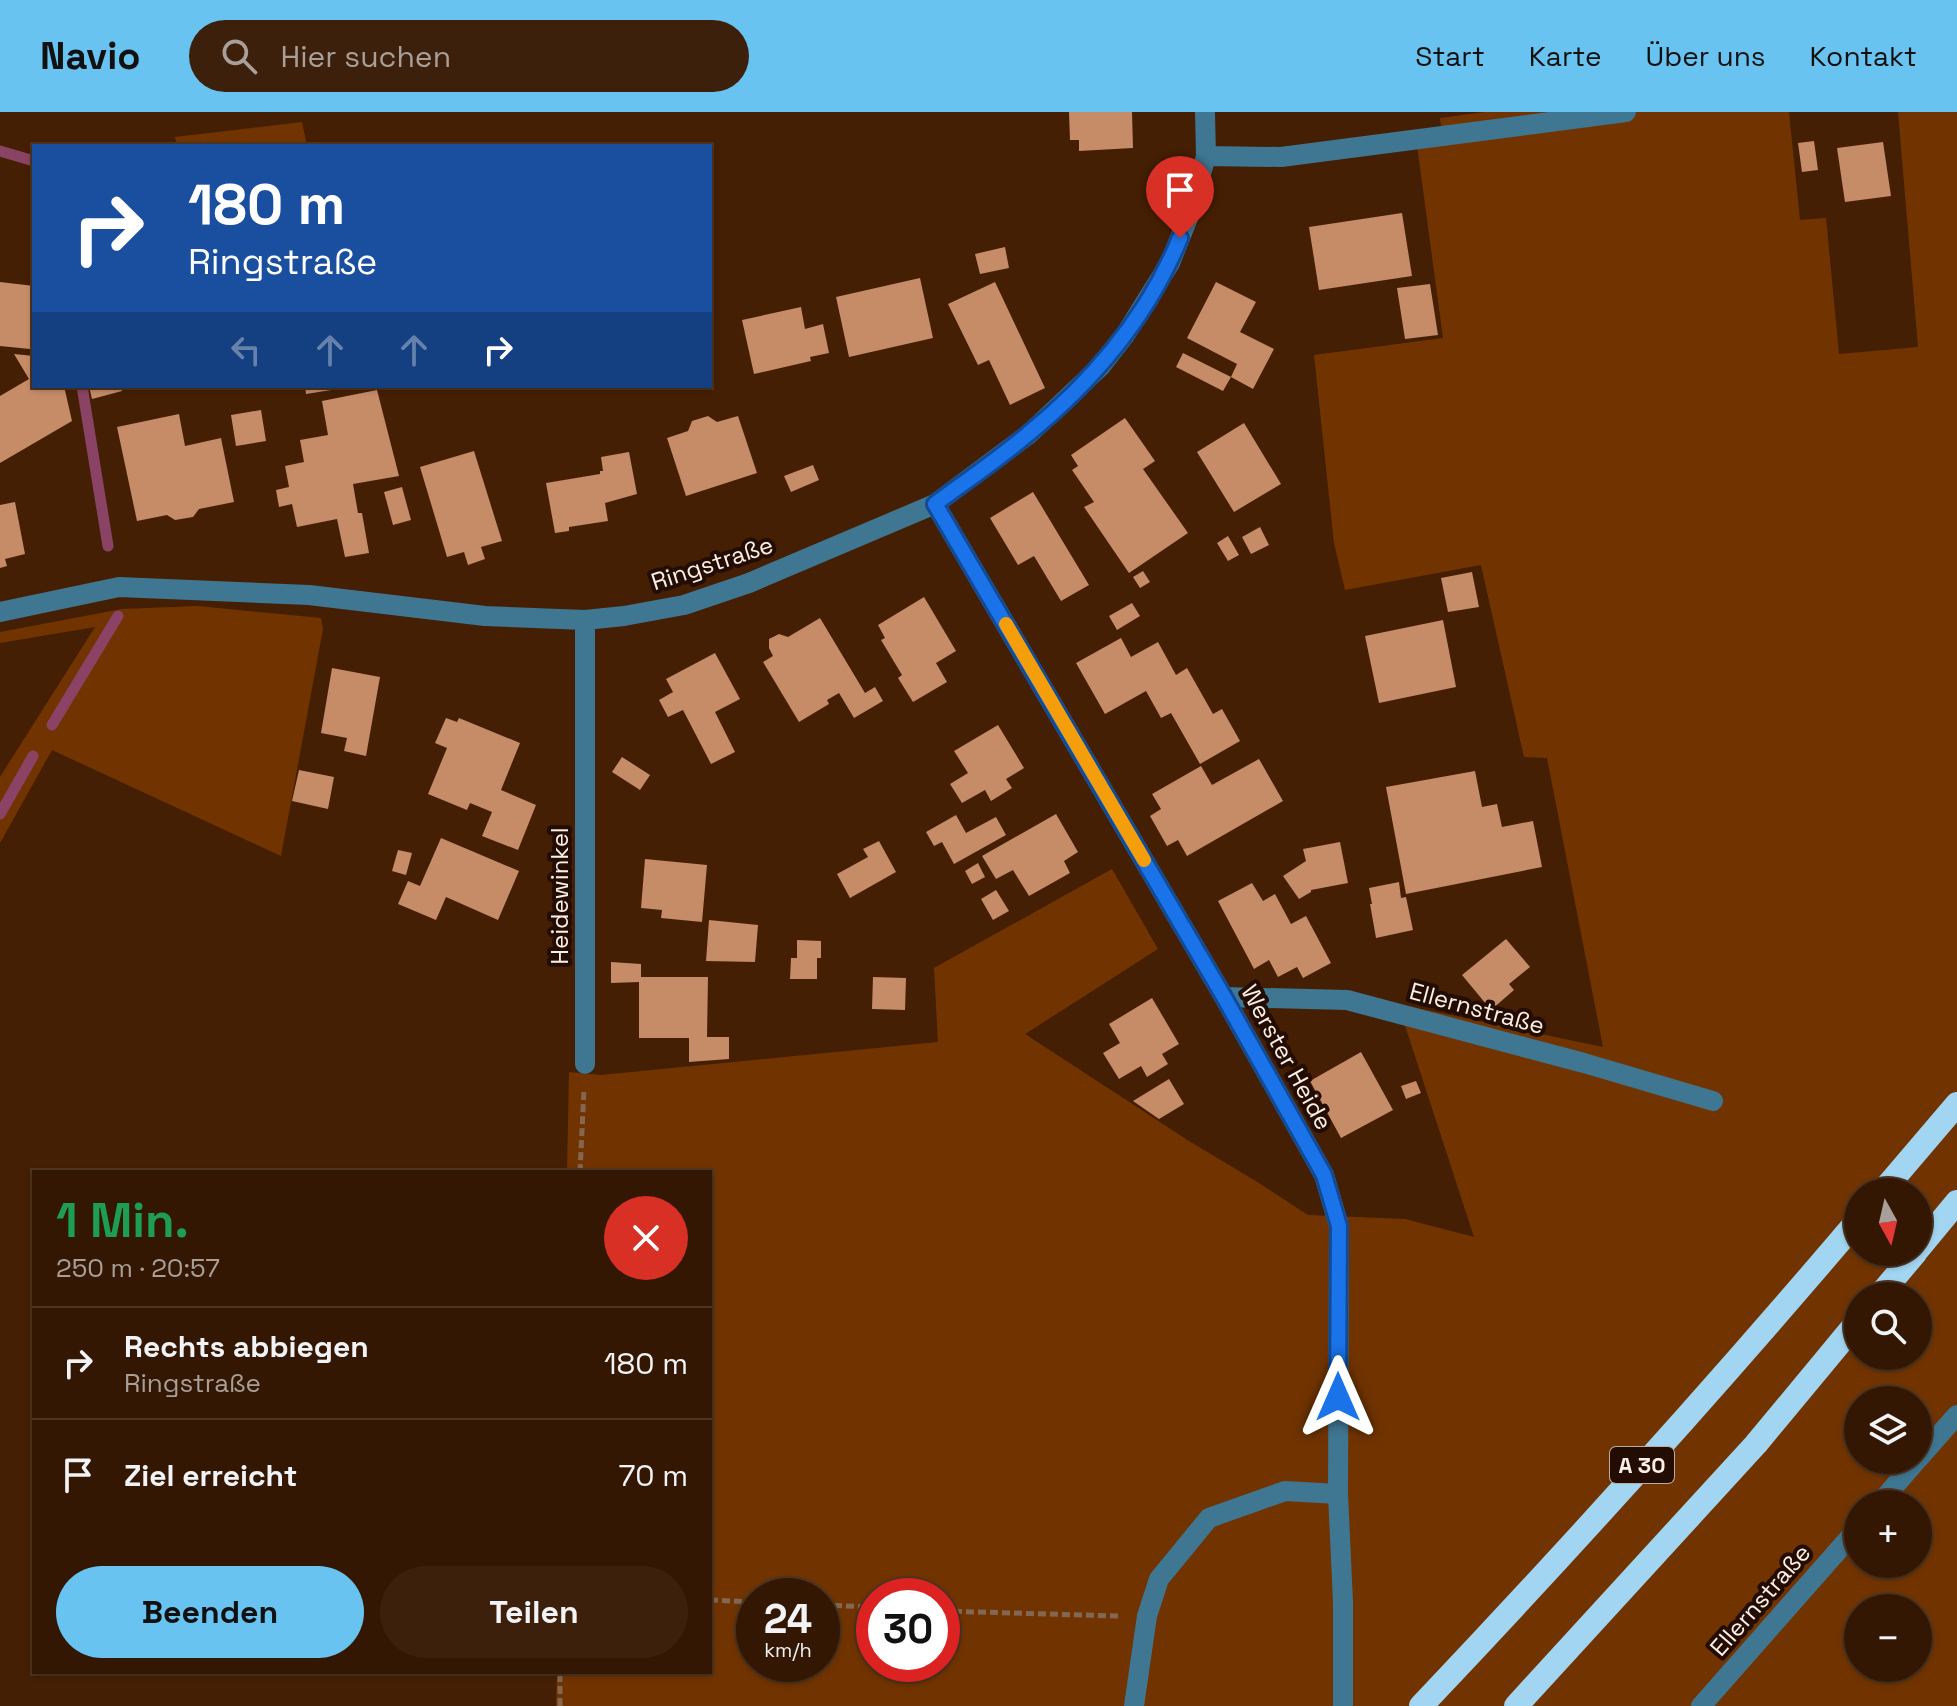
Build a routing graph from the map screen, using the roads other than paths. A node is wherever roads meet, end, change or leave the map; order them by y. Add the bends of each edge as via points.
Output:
1 (1205, 112) edge
2 (1626, 112) edge
3 (1206, 156) junction
4 (935, 504) junction
5 (0, 612) edge
6 (585, 620) junction
7 (1224, 997) junction
8 (585, 1064) road end
9 (1713, 1101) dead end
10 (1957, 1104) edge
11 (1894, 1178) edge
12 (1957, 1202) edge
13 (1932, 1233) edge
14 (1844, 1236) edge
15 (1904, 1266) edge
16 (1891, 1282) edge
17 (1844, 1338) edge
18 (1957, 1415) edge
19 (1932, 1444) edge
20 (1906, 1474) edge
21 (1891, 1490) edge
22 (1338, 1494) junction
23 (1844, 1544) edge
24 (1134, 1706) edge
25 (1343, 1706) edge
26 (1421, 1706) edge
27 (1516, 1706) edge
28 (1701, 1706) edge

1 - 3 street, Ringstraße
2 - 3 street via 1281,157
3 - 4 street, Ringstraße via 1170,263 1125,335 1100,367 1029,434
4 - 6 street, Ringstraße via 684,605
4 - 7 street, Werster Heide
5 - 6 street, Ringstraße via 119,587 309,595 485,616
6 - 8 street, Heidewinkel
7 - 9 street, Ellernstraße via 1347,1000
7 - 22 street, Werster Heide via 1324,1175 1339,1226
10 - 11 highway
12 - 13 highway
14 - 26 highway, A 30
15 - 16 highway
17 - 27 highway, A 30 via 1756,1444
18 - 19 street
20 - 21 street
22 - 24 street via 1285,1491 1209,1518 1159,1579 1147,1616
22 - 25 street, Werster Heide
23 - 28 street, Ellernstraße

